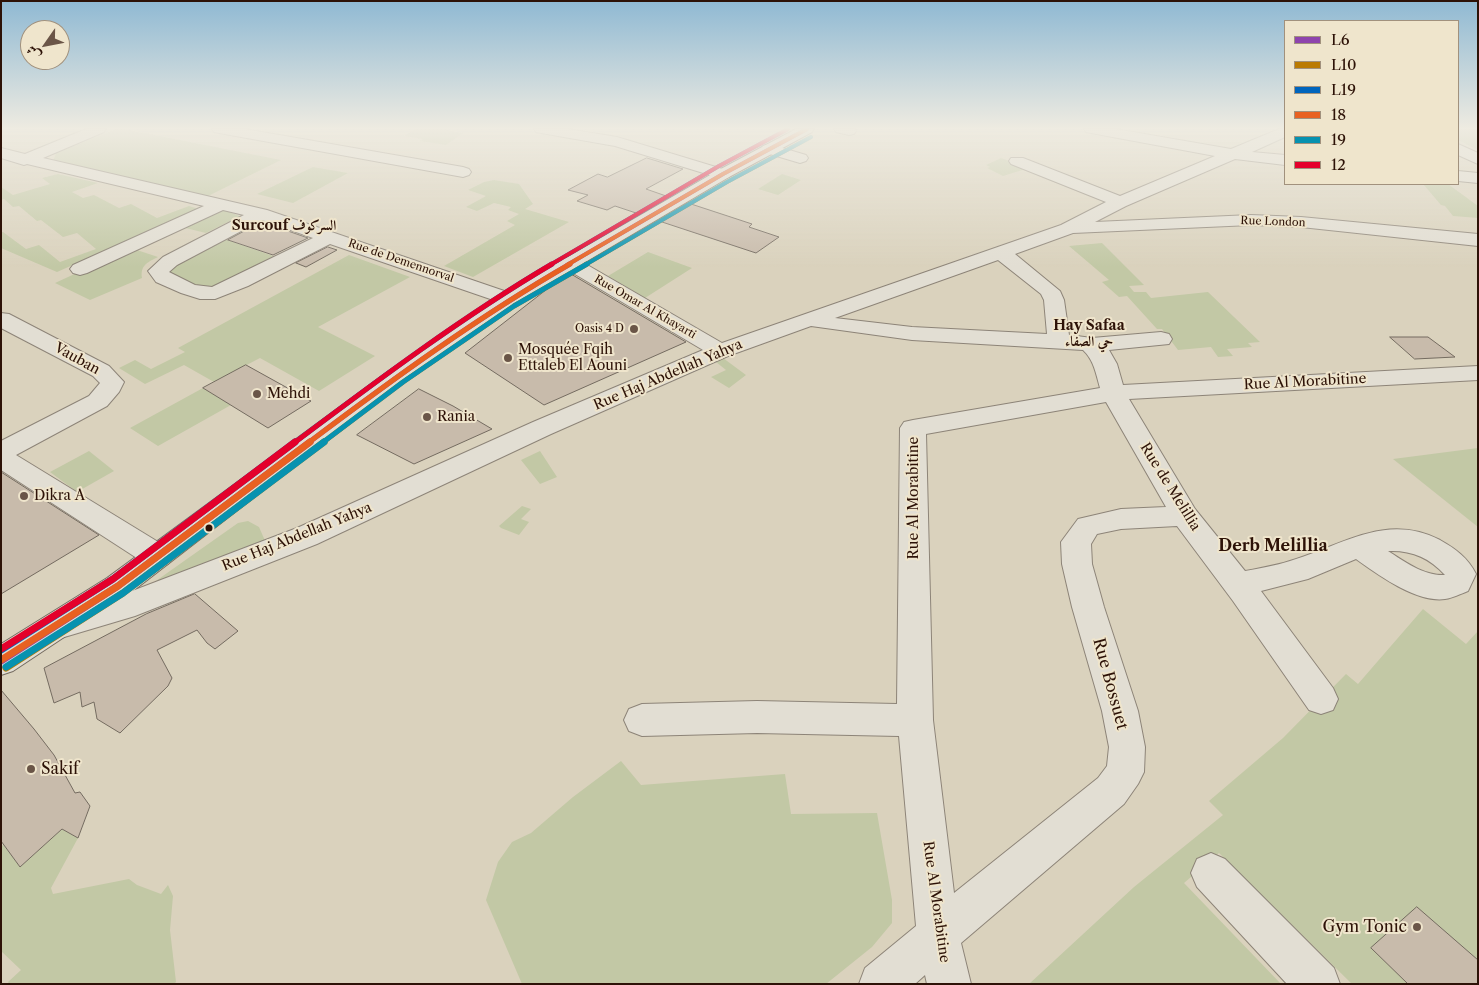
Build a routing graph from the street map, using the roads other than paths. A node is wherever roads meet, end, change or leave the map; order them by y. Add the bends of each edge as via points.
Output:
1 (93, 175) edge
2 (721, 175) edge
3 (1052, 175) edge
4 (1183, 175) edge
5 (1459, 176) edge
6 (1478, 178) edge
7 (1120, 202) junction
8 (220, 205) junction
9 (261, 214) junction
10 (1067, 229) junction
11 (329, 237) junction
12 (1446, 237) junction
13 (1478, 240) edge
14 (1000, 252) junction
15 (1478, 255) edge
16 (570, 263) junction
17 (80, 269) dead end
18 (509, 299) junction
19 (1, 318) edge
20 (809, 320) junction
21 (1161, 339) dead end
22 (1058, 340) junction
23 (1091, 345) junction
24 (720, 351) junction
25 (1478, 373) edge
26 (1113, 393) junction
27 (1, 452) edge
28 (1, 458) edge
29 (1185, 516) junction
30 (1358, 546) dead end
31 (157, 556) junction
32 (1237, 584) junction
33 (55, 627) junction
34 (1, 661) edge
35 (1321, 699) dead end
36 (642, 720) dead end
37 (915, 720) junction
38 (1211, 873) dead end
39 (938, 935) junction
40 (881, 984) edge
41 (949, 984) edge
42 (1318, 984) edge

1 - 8 street, Rue de Demennorval
2 - 16 street
3 - 7 street
4 - 7 street, Rue Haj Abdellah Yahya
5 - 6 street
7 - 10 street, Rue Haj Abdellah Yahya
8 - 9 street, Rue de Demennorval
8 - 17 street
9 - 11 street, Rue de Demennorval
9 - 11 street via 170,261 158,271 159,274 200,293 215,293
10 - 12 street, Rue London via 1251,220
10 - 14 street, Rue Haj Abdellah Yahya via 1037,233
11 - 18 street, Rue de Demennorval
12 - 13 street, Rue London
12 - 15 street
14 - 20 street, Rue Haj Abdellah Yahya
14 - 22 street via 1050,291
16 - 18 street
16 - 24 street, Rue Omar Al Khayarti
18 - 31 street via 391,381
19 - 27 street, Vauban via 101,371 112,382 111,388 98,401
20 - 22 street via 906,333
20 - 24 street, Rue Haj Abdellah Yahya
21 - 23 street
22 - 23 street
23 - 26 street, Rue de Melillia via 1105,364
24 - 33 street, Rue Haj Abdellah Yahya via 307,536 124,607
25 - 26 street, Rue Al Morabitine
26 - 29 street, Rue de Melillia
26 - 37 street, Rue Al Morabitine via 913,428
28 - 31 street
29 - 32 street, Rue de Melillia
29 - 39 street, Rue Bossuet via 1121,519 1088,526 1076,542 1077,564 1120,711 1126,746 1124,772 1111,791
30 - 32 street via 1297,571
31 - 33 street
32 - 35 street, Rue de Melillia
33 - 34 street
36 - 37 street via 757,717
37 - 39 street, Rue Al Morabitine
38 - 42 street
39 - 40 street, Rue Bossuet
39 - 41 street, Rue Al Morabitine

